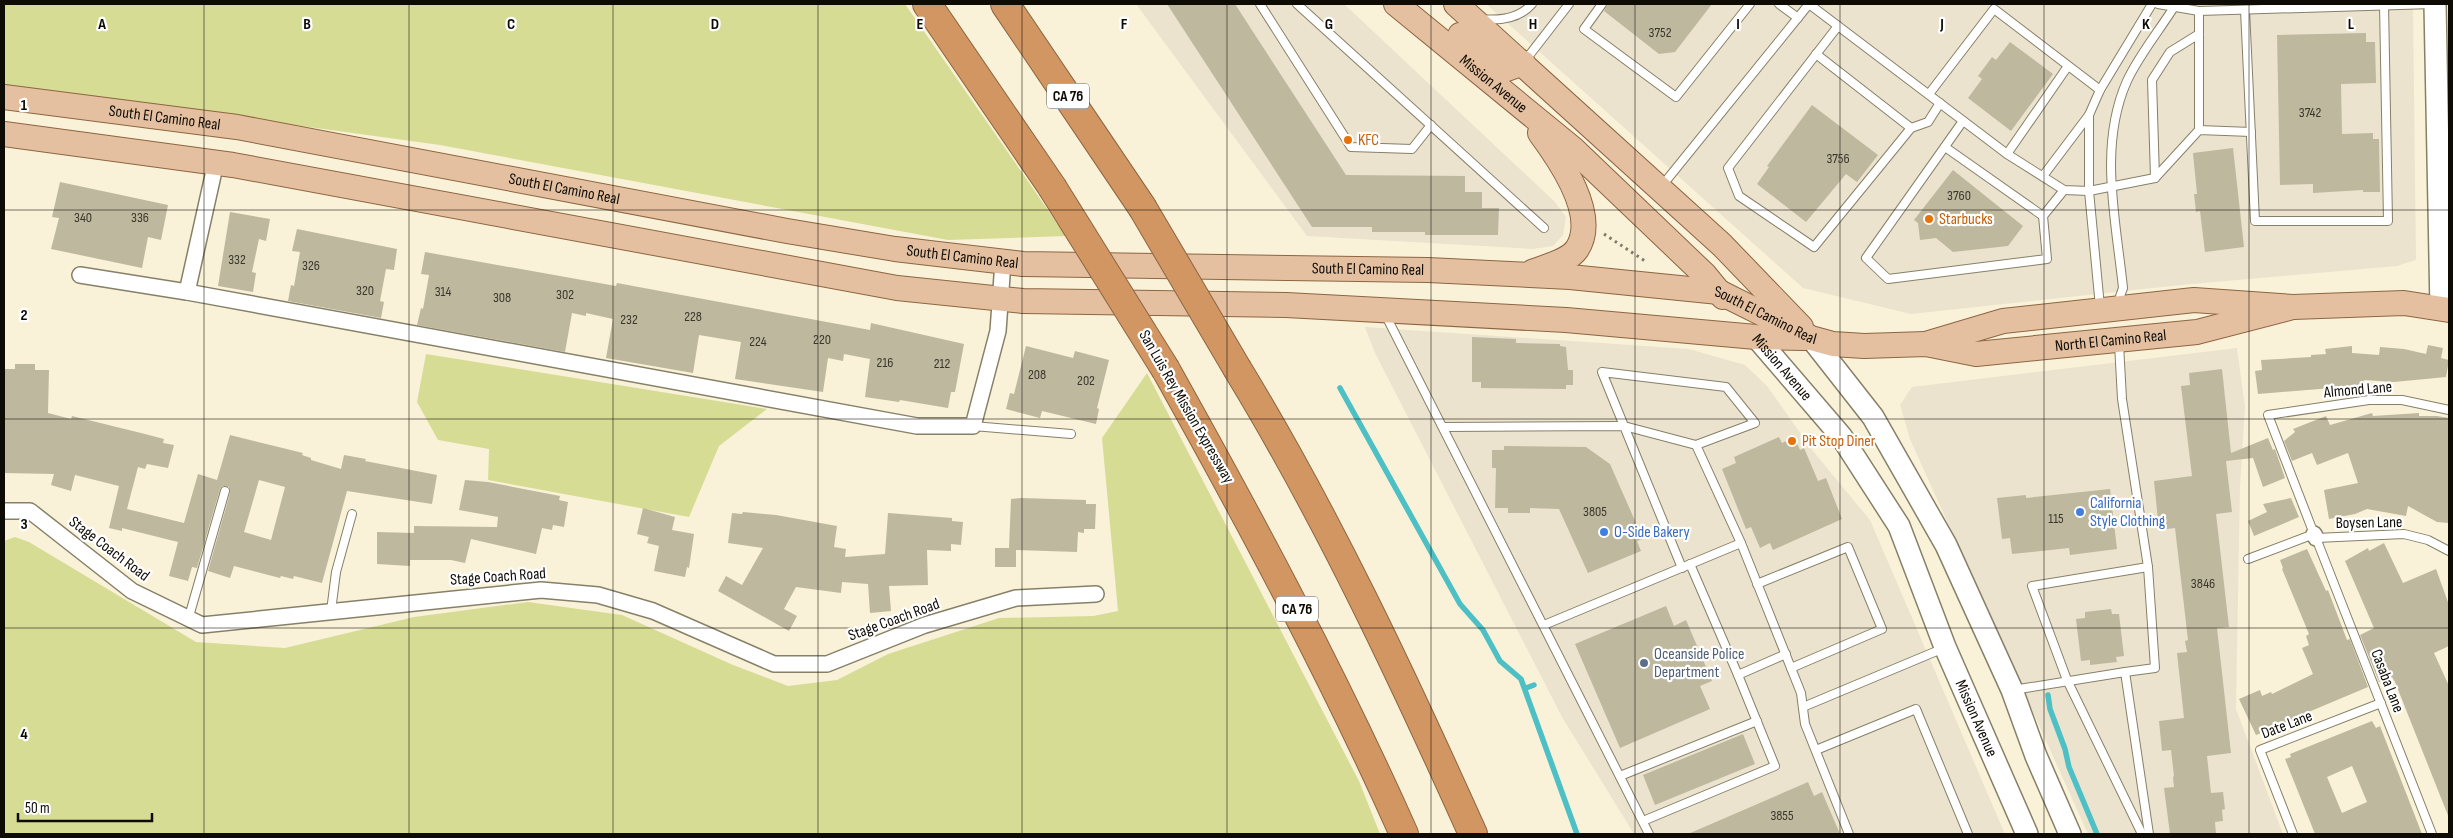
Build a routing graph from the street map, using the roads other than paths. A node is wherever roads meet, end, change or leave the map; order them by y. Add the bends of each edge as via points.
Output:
1 (926, 4) edge
2 (1005, 4) edge
3 (1260, 4) edge
4 (1297, 4) edge
5 (1396, 4) edge
6 (1532, 4) edge
7 (1569, 4) edge
8 (1602, 4) edge
9 (1750, 4) edge
10 (1779, 4) edge
11 (2152, 4) edge
12 (2158, 4) edge
13 (2384, 4) edge
14 (2435, 4) edge
15 (2174, 7) junction
16 (2245, 10) junction
17 (1464, 11) edge
18 (2199, 11) junction
19 (1798, 18) junction
20 (1418, 22) junction
21 (1838, 26) junction
22 (2199, 34) junction
23 (1816, 54) junction
24 (1522, 63) junction
25 (2068, 66) junction
26 (2100, 90) junction
27 (1928, 94) junction
28 (4, 97) edge
29 (1518, 103) junction
30 (1940, 103) junction
31 (2089, 115) junction
32 (1963, 121) junction
33 (1431, 125) junction
34 (1911, 128) junction
35 (2199, 130) junction
36 (2251, 132) junction
37 (4, 134) edge
38 (1945, 147) junction
39 (2007, 154) junction
40 (216, 162) junction
41 (2044, 176) junction
42 (2155, 178) junction
43 (2113, 186) junction
44 (1660, 189) junction
45 (2064, 190) junction
46 (2089, 190) junction
47 (2044, 216) junction
48 (2444, 216) edge
49 (1544, 228) dead end
50 (1003, 262) junction
51 (80, 275) dead end
52 (1525, 275) junction
53 (187, 292) junction
54 (1719, 292) junction
55 (1002, 299) junction
56 (2243, 304) junction
57 (2293, 308) junction
58 (2108, 310) junction
59 (2445, 310) edge
60 (1383, 311) junction
61 (1756, 337) junction
62 (1811, 338) junction
63 (2119, 341) junction
64 (1926, 344) junction
65 (1994, 353) junction
66 (2449, 410) edge
67 (2268, 415) joint
68 (973, 426) junction
69 (1624, 426) junction
70 (1444, 427) junction
71 (1071, 434) dead end
72 (1696, 445) junction
73 (224, 491) dead end
74 (4, 511) edge
75 (352, 514) dead end
76 (2315, 536) junction
77 (1741, 543) junction
78 (2449, 551) edge
79 (2248, 559) dead end
80 (1690, 564) junction
81 (2148, 567) junction
82 (1682, 568) junction
83 (1757, 584) junction
84 (1096, 594) dead end
85 (332, 611) junction
86 (188, 620) junction
87 (1544, 625) junction
88 (1945, 647) junction
89 (1786, 654) junction
90 (1791, 668) junction
91 (2125, 672) junction
92 (1738, 675) junction
93 (2067, 680) junction
94 (2012, 690) junction
95 (2381, 703) junction
96 (1803, 707) junction
97 (1757, 721) junction
98 (1816, 750) junction
99 (1620, 776) junction
100 (1643, 821) junction
101 (1404, 834) edge
102 (1473, 834) edge
103 (1649, 834) edge
104 (1849, 834) edge
105 (1968, 834) edge
106 (2027, 834) edge
107 (2070, 834) edge
108 (2142, 834) edge
109 (2149, 834) edge
110 (2293, 834) edge
111 (2432, 834) edge

1 - 101 highway, San Luis Rey Mission Expressway / CA 76, bridge via 1052,187 1166,370 1288,592 1369,755
2 - 102 highway, CA 76, bridge via 1142,207 1305,487 1358,589
3 - 33 lane via 1352,147 1412,149
4 - 33 lane
5 - 20 main road, Mission Avenue
6 - 17 lane via 1526,11 1507,19
7 - 24 lane
8 - 9 lane via 1584,29 1676,97
10 - 19 lane
11 - 26 lane
12 - 15 lane
13 - 14 lane
13 - 16 lane
13 - 36 lane via 2388,221 2255,221
14 - 48 main road
15 - 18 lane
15 - 43 lane via 2127,80 2113,121 2110,162
16 - 18 lane
16 - 36 lane
17 - 24 main road, Mission Avenue
18 - 22 lane
19 - 21 lane via 1809,4
19 - 44 lane
20 - 24 main road via 1440,20 1504,70
20 - 29 main road, Mission Avenue
21 - 23 lane
21 - 27 lane
22 - 35 lane
22 - 42 lane via 2170,52 2152,80
23 - 34 lane
23 - 34 lane via 1728,168 1738,196 1814,247
24 - 44 main road, Mission Avenue
25 - 26 lane
25 - 27 lane via 1994,9
25 - 39 lane
26 - 31 lane
27 - 30 lane
28 - 50 main road, South El Camino Real via 237,127 787,231
29 - 52 main road via 1558,158 1573,186 1584,230 1577,249 1566,259
29 - 54 main road, Mission Avenue via 1572,148
30 - 32 lane
30 - 34 lane via 1928,122
31 - 41 lane
31 - 46 lane
32 - 38 lane
32 - 39 lane
33 - 49 lane
35 - 36 lane
35 - 42 lane
37 - 40 main road, South El Camino Real
38 - 47 lane
38 - 47 lane via 1866,258 1888,279 2047,259
39 - 41 lane
40 - 53 street
40 - 55 main road, South El Camino Real via 897,288
41 - 45 lane
42 - 43 lane
43 - 46 lane
43 - 58 lane via 2123,288
44 - 62 main road, Mission Avenue via 1722,245
45 - 46 lane
45 - 47 lane
46 - 58 lane
48 - 59 main road
50 - 52 main road, South El Camino Real
50 - 55 street
51 - 53 street
52 - 54 main road, South El Camino Real
53 - 68 street via 916,426
54 - 61 main road, Mission Avenue
54 - 62 main road, South El Camino Real
55 - 60 main road, South El Camino Real via 1286,305
55 - 68 street via 998,331
56 - 57 main road, North El Camino Real
56 - 58 main road, North El Camino Real via 2194,300
56 - 63 main road via 2223,311 2178,317 2138,329
57 - 59 main road, North El Camino Real via 2404,303
57 - 63 main road, North El Camino Real via 2197,332
58 - 64 main road, North El Camino Real via 2003,321
58 - 65 main road via 2112,320 2019,339
60 - 61 main road, South El Camino Real via 1566,320
60 - 70 lane
61 - 62 main road, South El Camino Real
61 - 88 main road, Mission Avenue via 1841,436 1899,526
62 - 64 main road, North El Camino Real via 1855,346
62 - 94 main road, Mission Avenue via 1873,417 1916,491 1946,545
63 - 65 main road, North El Camino Real
63 - 81 lane via 2122,399
64 - 65 main road, North El Camino Real via 1976,354
66 - 67 lane, Almond Lane via 2402,400 2369,400
67 - 76 lane, Casaba Lane
68 - 71 lane
69 - 70 lane
69 - 72 lane
69 - 72 lane via 1602,372 1726,387 1755,423
69 - 82 lane
70 - 87 lane
72 - 77 lane
73 - 86 lane
74 - 86 street, Stage Coach Road via 30,511 132,591
75 - 85 lane via 336,572
76 - 78 lane, Boysen Lane via 2404,534 2428,540
76 - 79 lane, Boysen Lane
76 - 95 lane, Casaba Lane
77 - 80 lane
77 - 83 lane
80 - 82 lane
80 - 92 lane
81 - 91 lane via 2156,668
81 - 93 lane via 2032,586
82 - 87 lane
83 - 89 lane
83 - 90 lane via 1848,547 1882,629
84 - 85 street, Stage Coach Road via 1016,598 925,625 827,664 774,664 653,611 598,595 541,590
85 - 86 street, Stage Coach Road via 202,625
87 - 99 lane
88 - 96 lane
88 - 106 main road, Mission Avenue
89 - 90 lane
89 - 92 lane
90 - 96 lane
91 - 93 lane
91 - 109 lane
92 - 97 lane
93 - 94 lane
93 - 108 lane
94 - 107 main road, Mission Avenue
95 - 110 lane, Date Lane via 2260,750
95 - 111 lane, Casaba Lane
96 - 98 lane via 1805,724
97 - 99 lane
97 - 100 lane via 1775,766
98 - 104 lane
98 - 105 lane via 1916,708
99 - 100 lane
100 - 103 lane

